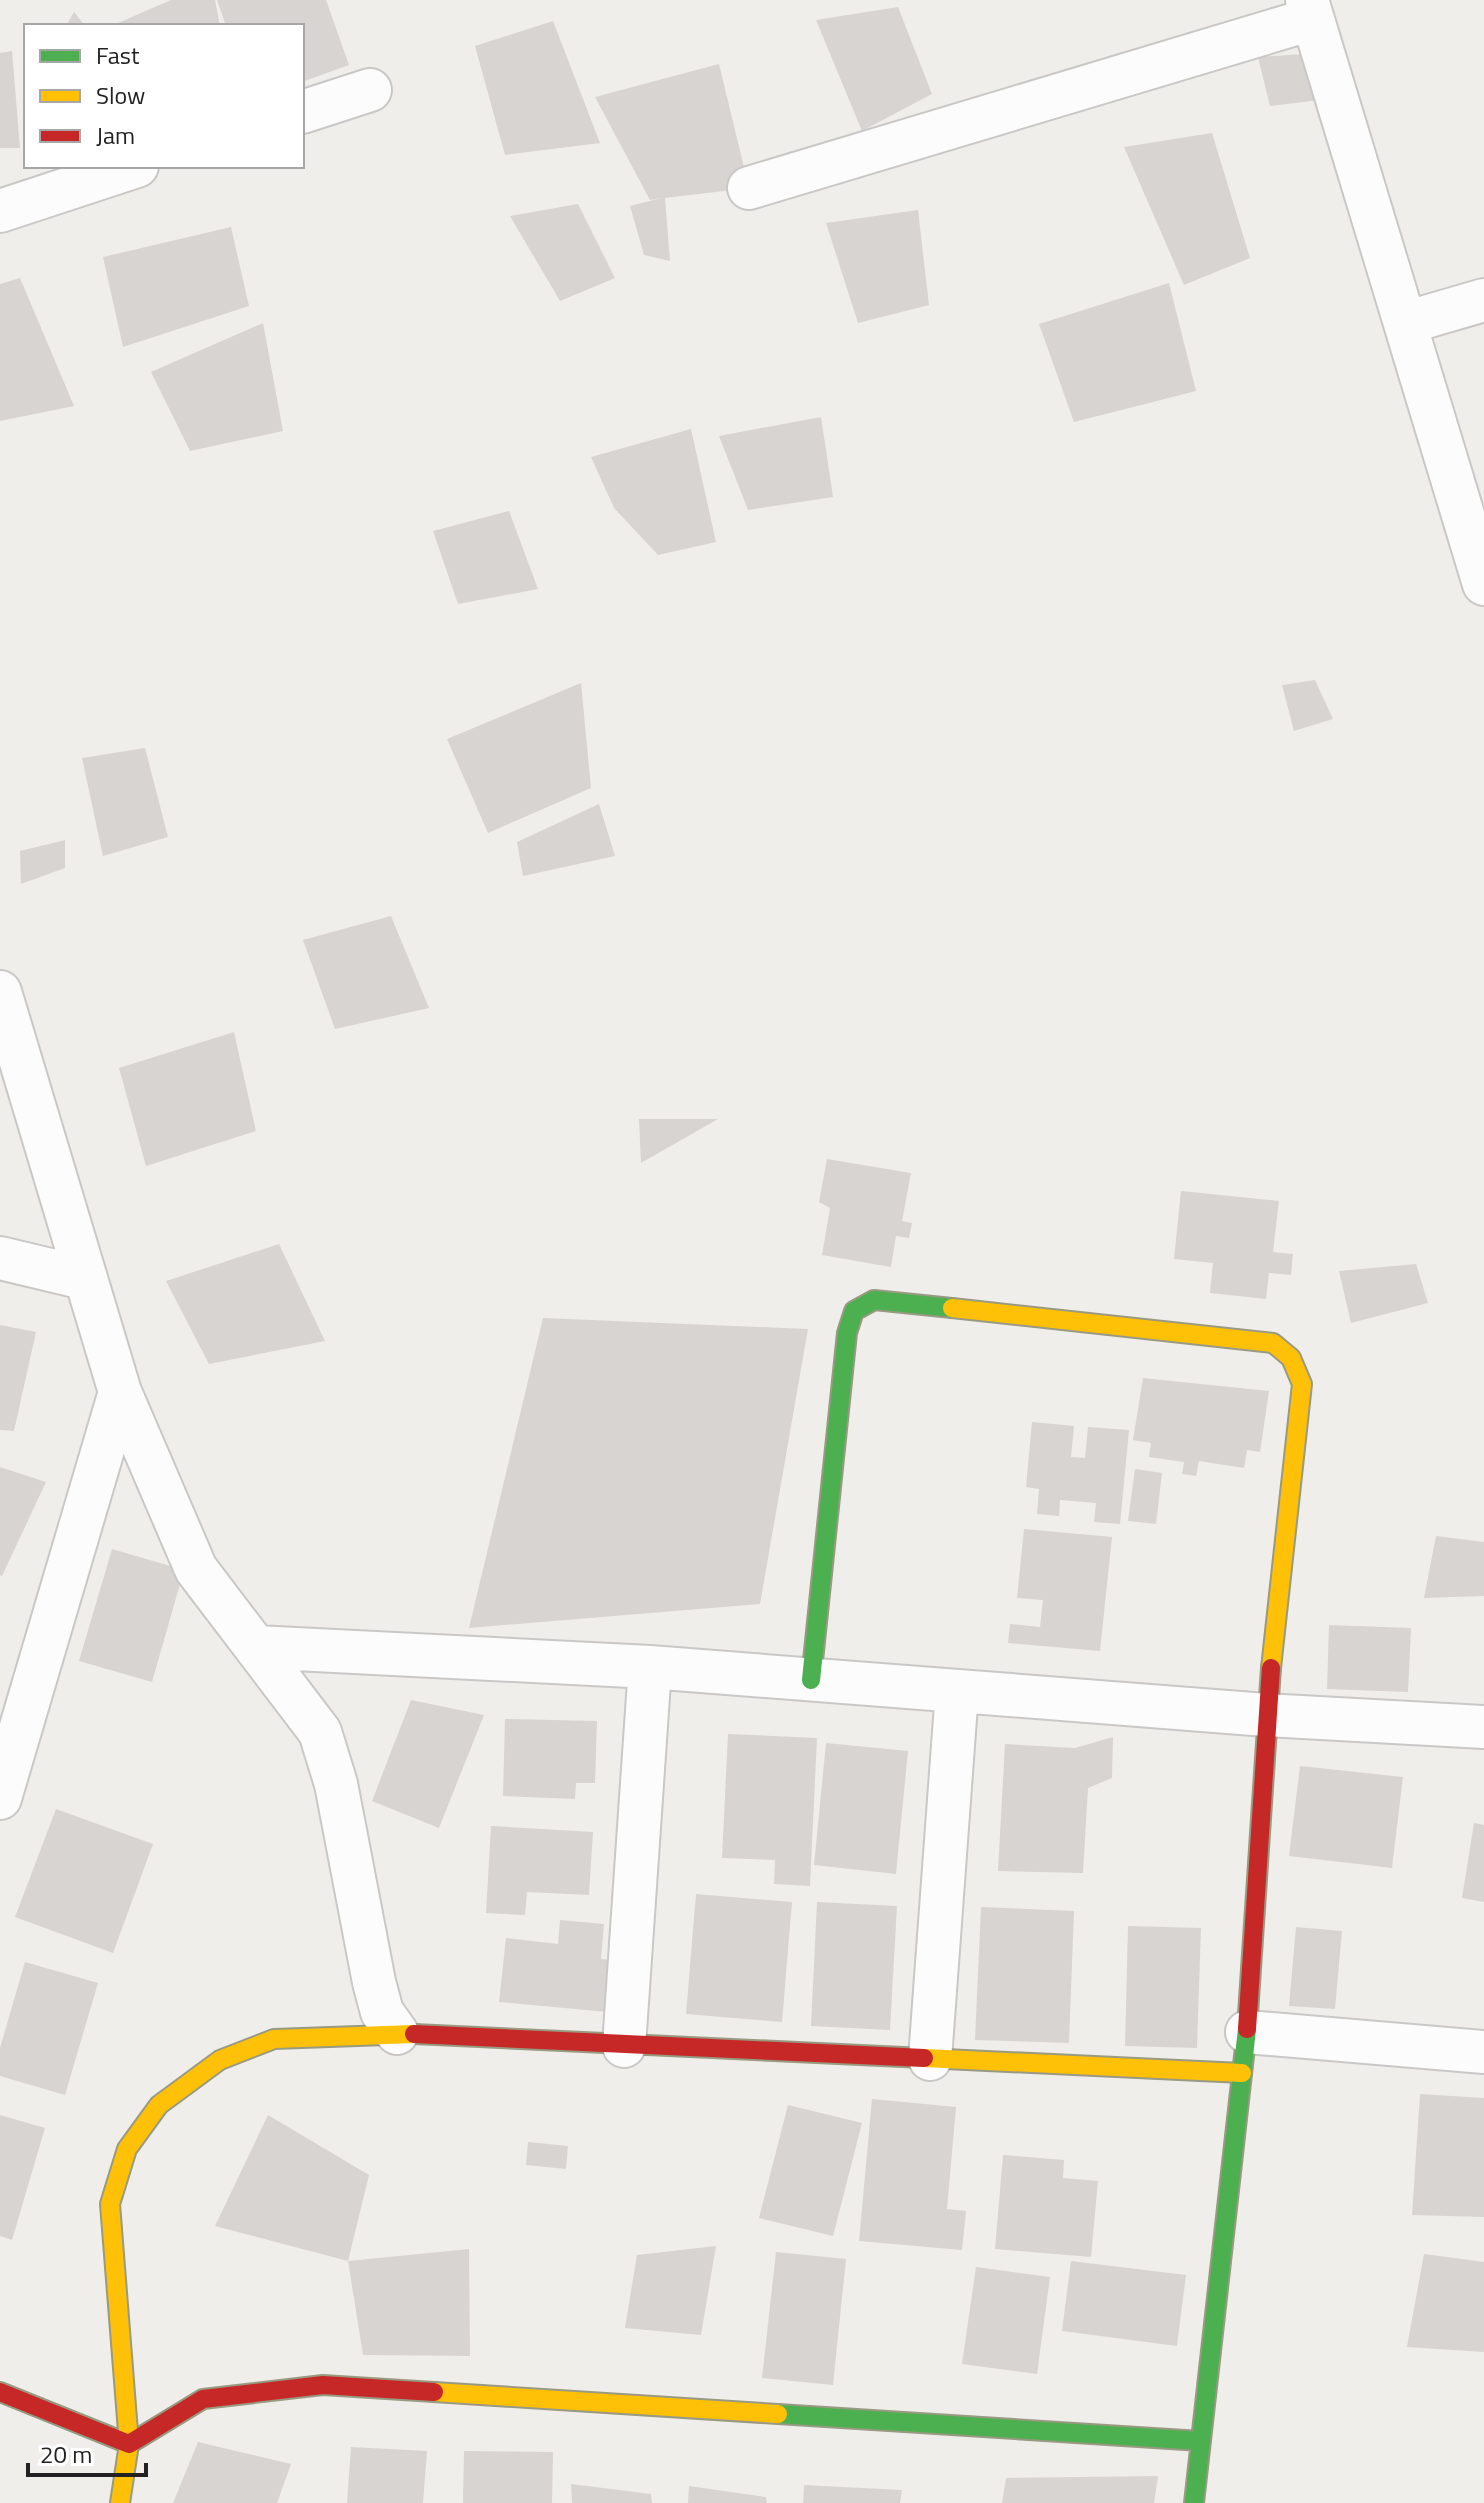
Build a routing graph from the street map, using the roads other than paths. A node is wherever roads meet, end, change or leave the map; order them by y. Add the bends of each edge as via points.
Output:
1 (1310, 9) edge
2 (370, 90) dead end
3 (304, 111) edge
4 (131, 168) edge
5 (749, 188) dead end
6 (0, 211) edge
7 (1484, 300) edge
8 (1405, 323) junction
9 (1484, 584) edge
10 (0, 992) edge
11 (0, 1258) edge
12 (84, 1278) junction
13 (120, 1392) junction
14 (256, 1647) junction
15 (650, 1667) junction
16 (811, 1680) junction
17 (957, 1691) junction
18 (1266, 1715) junction
19 (1484, 1727) edge
20 (0, 1798) edge
21 (1247, 2032) junction
22 (397, 2033) junction
23 (624, 2046) junction
24 (1484, 2052) edge
25 (930, 2059) junction
26 (1242, 2073) junction
27 (0, 2392) edge
28 (1201, 2441) junction
29 (129, 2444) junction
30 (120, 2503) edge
31 (1194, 2503) edge

1 - 5 street
1 - 8 street
2 - 3 street
4 - 6 street
7 - 8 street
8 - 9 street
10 - 12 street
11 - 12 street
12 - 13 street
13 - 14 street via 196,1569
13 - 20 street
14 - 15 street
14 - 22 street via 320,1732 336,1784 374,1982 382,2012
15 - 16 street
15 - 23 street
16 - 17 street
16 - 18 street via 847,1333 854,1311 874,1300 1273,1343 1291,1358 1302,1384
17 - 18 street
17 - 25 street
18 - 19 street
18 - 21 street
21 - 24 street
21 - 26 street
22 - 23 street
22 - 29 street via 274,2039 220,2060 159,2105 127,2149 110,2204
23 - 25 street
25 - 26 street
26 - 28 street
27 - 29 street
28 - 29 street via 323,2385 203,2399
28 - 31 street
29 - 30 street

